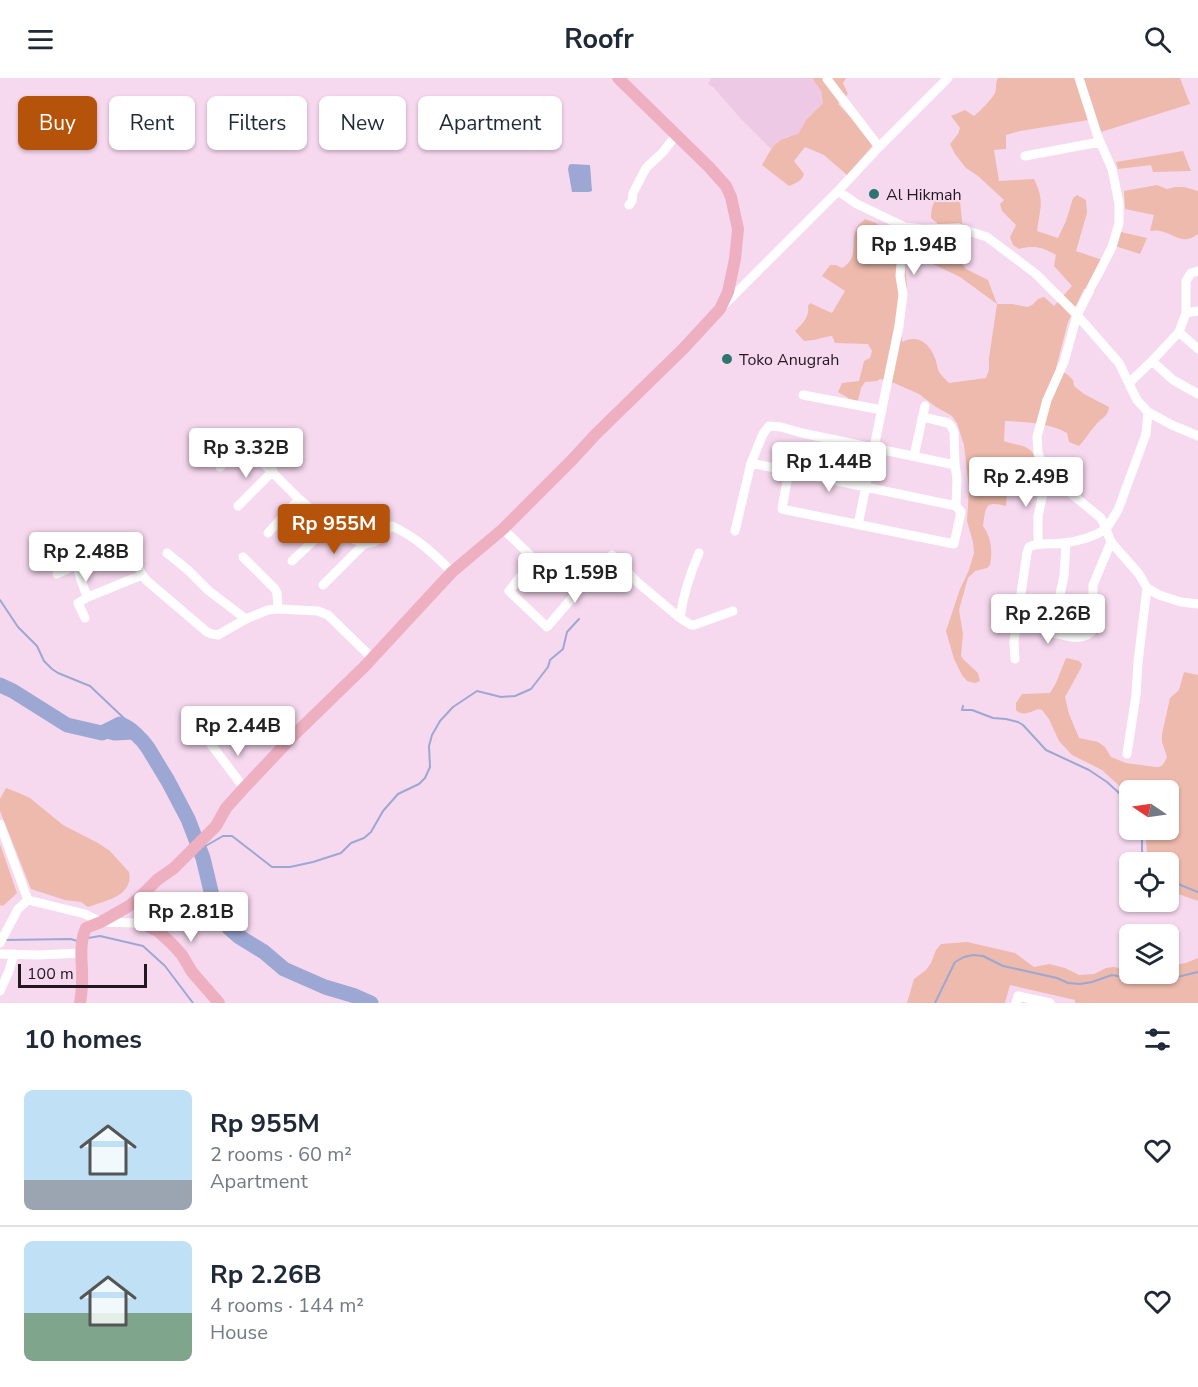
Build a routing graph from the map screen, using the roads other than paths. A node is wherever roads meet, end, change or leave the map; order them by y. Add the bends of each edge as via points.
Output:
1 (618, 78) edge
2 (948, 78) edge
3 (1079, 78) edge
4 (827, 79) edge
5 (676, 135) junction
6 (1100, 142) junction
7 (879, 147) junction
8 (1024, 156) dead end
9 (838, 191) junction
10 (629, 205) dead end
11 (905, 227) junction
12 (1198, 271) edge
13 (720, 309) junction
14 (1198, 311) edge
15 (1186, 313) junction
16 (1077, 315) junction
17 (1179, 332) junction
18 (1198, 349) edge
19 (1152, 360) junction
20 (1129, 383) junction
21 (803, 394) dead end
22 (1198, 394) edge
23 (925, 406) dead end
24 (882, 410) junction
25 (1148, 412) junction
26 (923, 417) junction
27 (1198, 436) edge
28 (874, 448) junction
29 (914, 456) junction
30 (751, 463) junction
31 (955, 465) junction
32 (220, 467) dead end
33 (789, 470) junction
34 (273, 471) junction
35 (1047, 475) junction
36 (865, 487) junction
37 (299, 499) junction
38 (238, 506) dead end
39 (956, 506) junction
40 (330, 525) junction
41 (858, 525) junction
42 (503, 529) junction
43 (1106, 530) junction
44 (735, 531) dead end
45 (268, 533) dead end
46 (1111, 542) junction
47 (1066, 543) junction
48 (74, 544) dead end
49 (364, 544) junction
50 (1038, 544) junction
51 (132, 550) dead end
52 (167, 553) dead end
53 (699, 553) dead end
54 (243, 557) dead end
55 (534, 559) junction
56 (292, 561) dead end
57 (76, 565) junction
58 (452, 573) junction
59 (57, 574) dead end
60 (142, 575) junction
61 (323, 585) dead end
62 (1147, 588) junction
63 (578, 591) junction
64 (88, 597) junction
65 (1198, 604) edge
66 (278, 609) junction
67 (733, 611) dead end
68 (84, 618) dead end
69 (680, 618) junction
70 (246, 619) junction
71 (372, 658) junction
72 (1016, 659) dead end
73 (210, 744) dead end
74 (1127, 754) dead end
75 (244, 788) junction
76 (0, 824) edge
77 (138, 899) junction
78 (28, 900) junction
79 (101, 922) junction
80 (149, 927) junction
81 (0, 943) edge
82 (82, 952) junction
83 (0, 954) edge
84 (14, 954) junction
85 (0, 991) edge
86 (80, 1003) edge
87 (219, 1003) edge
88 (1016, 1003) edge
89 (1050, 1003) edge

1 - 5 main road
2 - 7 street
3 - 6 street
4 - 7 street
5 - 10 street via 646,168
5 - 13 main road via 726,186 735,211 735,259
6 - 8 street
6 - 16 street via 1112,169 1119,223 1112,247
7 - 9 street
9 - 11 street
9 - 13 street
11 - 16 street via 959,228 987,237 1036,274
11 - 24 street via 899,326
12 - 15 street via 1186,281
13 - 42 main road
14 - 15 street
15 - 17 street
16 - 20 street via 1119,363
16 - 35 street via 1038,437 1038,453
17 - 18 street
17 - 19 street
19 - 20 street
19 - 22 street via 1173,380
20 - 25 street
21 - 24 street
23 - 26 street
24 - 28 street
25 - 27 street
25 - 43 street via 1146,434 1118,510
26 - 29 street
26 - 31 street via 951,426
28 - 29 street
28 - 30 street via 769,426
28 - 36 street
29 - 31 street
30 - 33 street
30 - 44 street
31 - 39 street
32 - 34 street via 240,447 251,451
33 - 36 street
33 - 41 street via 782,508
34 - 37 street
34 - 38 street
35 - 43 street via 1101,518
35 - 50 street via 1038,516
36 - 39 street
36 - 41 street
37 - 40 street
37 - 45 street
39 - 41 street via 961,512 954,544
40 - 49 street
40 - 56 street
42 - 55 street
42 - 58 main road
43 - 46 street
43 - 47 street
46 - 47 street via 1093,585 1093,630 1089,636 1080,638 1048,632 1064,576
46 - 62 street
47 - 50 street
48 - 57 street
49 - 58 street via 374,542 392,526 429,549
49 - 61 street
50 - 72 street via 1031,545 1027,553 1014,641
51 - 60 street
52 - 70 street
53 - 69 street
54 - 66 street via 275,589
55 - 63 street
55 - 63 street via 509,591 546,627
57 - 59 street
57 - 64 street
58 - 71 main road
60 - 64 street
60 - 70 street via 207,632 218,634
62 - 65 street via 1181,602
62 - 74 street
63 - 69 street via 612,555
64 - 68 street via 78,603
66 - 70 street
66 - 71 street via 318,610 328,615
67 - 69 street via 694,625
71 - 75 main road
73 - 75 street
75 - 77 main road
76 - 78 street
77 - 79 main road
77 - 80 main road
78 - 79 street via 85,914
78 - 81 street via 18,909
79 - 80 street
79 - 82 main road via 86,928
80 - 87 main road via 172,944
82 - 84 street
82 - 86 main road
83 - 84 street
84 - 85 street
88 - 89 street via 1018,996

